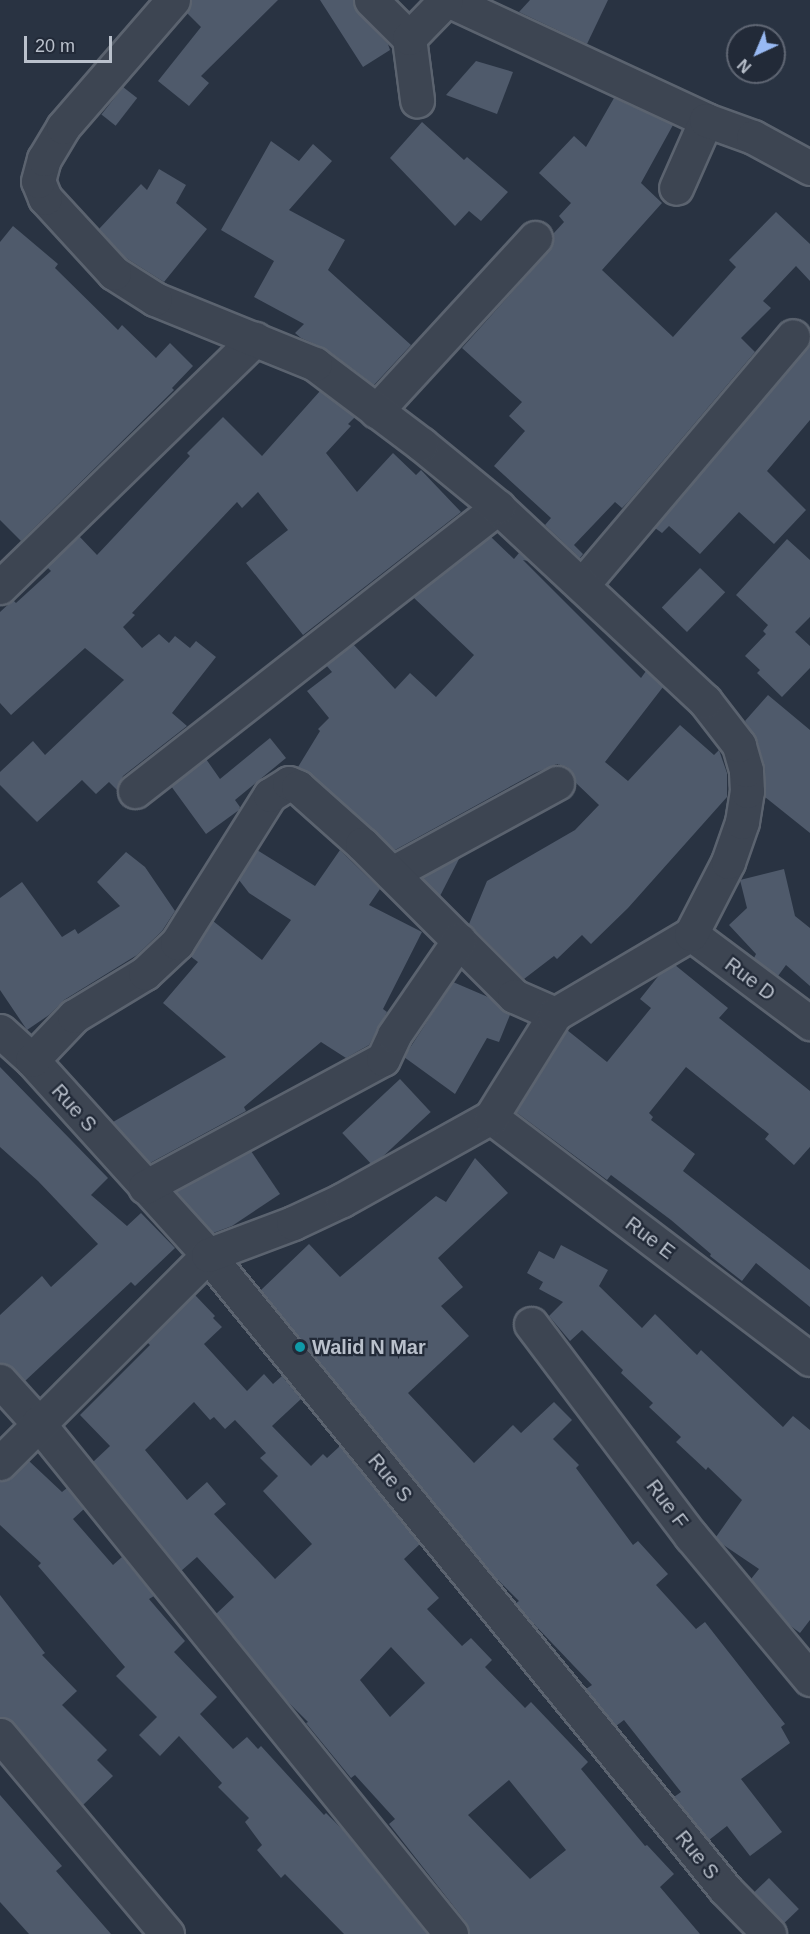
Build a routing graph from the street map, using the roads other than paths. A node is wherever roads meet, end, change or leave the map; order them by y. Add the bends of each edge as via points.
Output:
1 (173, 0) edge
2 (371, 0) edge
3 (447, 0) edge
4 (409, 38) junction
5 (417, 100) dead end
6 (706, 120) junction
7 (810, 168) edge
8 (676, 188) dead end
9 (536, 238) dead end
10 (793, 336) dead end
11 (255, 339) junction
12 (376, 411) junction
13 (498, 507) junction
14 (582, 585) junction
15 (0, 587) edge
16 (557, 783) dead end
17 (135, 791) dead end
18 (392, 873) junction
19 (691, 934) junction
20 (459, 940) junction
21 (555, 1014) junction
22 (810, 1023) edge
23 (0, 1031) edge
24 (32, 1060) junction
25 (491, 1117) junction
26 (145, 1187) junction
27 (208, 1255) junction
28 (531, 1324) dead end
29 (810, 1359) edge
30 (0, 1381) edge
31 (38, 1423) junction
32 (0, 1463) edge
33 (810, 1679) edge
34 (0, 1735) edge
35 (167, 1934) edge
36 (451, 1934) edge
37 (769, 1934) edge

1 - 11 street via 63,127 44,159 38,181 45,198 114,273 155,298
2 - 4 street
3 - 4 street
3 - 6 street
4 - 5 street
6 - 7 street via 753,137
6 - 8 street
9 - 12 street
10 - 14 street
11 - 12 street via 315,364
11 - 15 street
12 - 13 street
13 - 14 street
13 - 17 street
14 - 19 street via 705,701 739,745 747,791 742,822 728,862
16 - 18 street
18 - 20 street
18 - 24 street via 298,788 289,783 279,787 249,825 177,943 145,973 74,1016
19 - 21 street
19 - 22 street, Rue D
20 - 21 street via 514,996
20 - 26 street via 394,1035 383,1059
21 - 25 street
23 - 24 street, Rue S
24 - 26 street, Rue S
25 - 27 street via 342,1200
25 - 29 street, Rue E
26 - 27 street, Rue S
27 - 31 street
27 - 37 street, Rue S via 724,1889
28 - 33 street, Rue F via 691,1536
30 - 31 street
31 - 32 street
31 - 36 street
34 - 35 street

